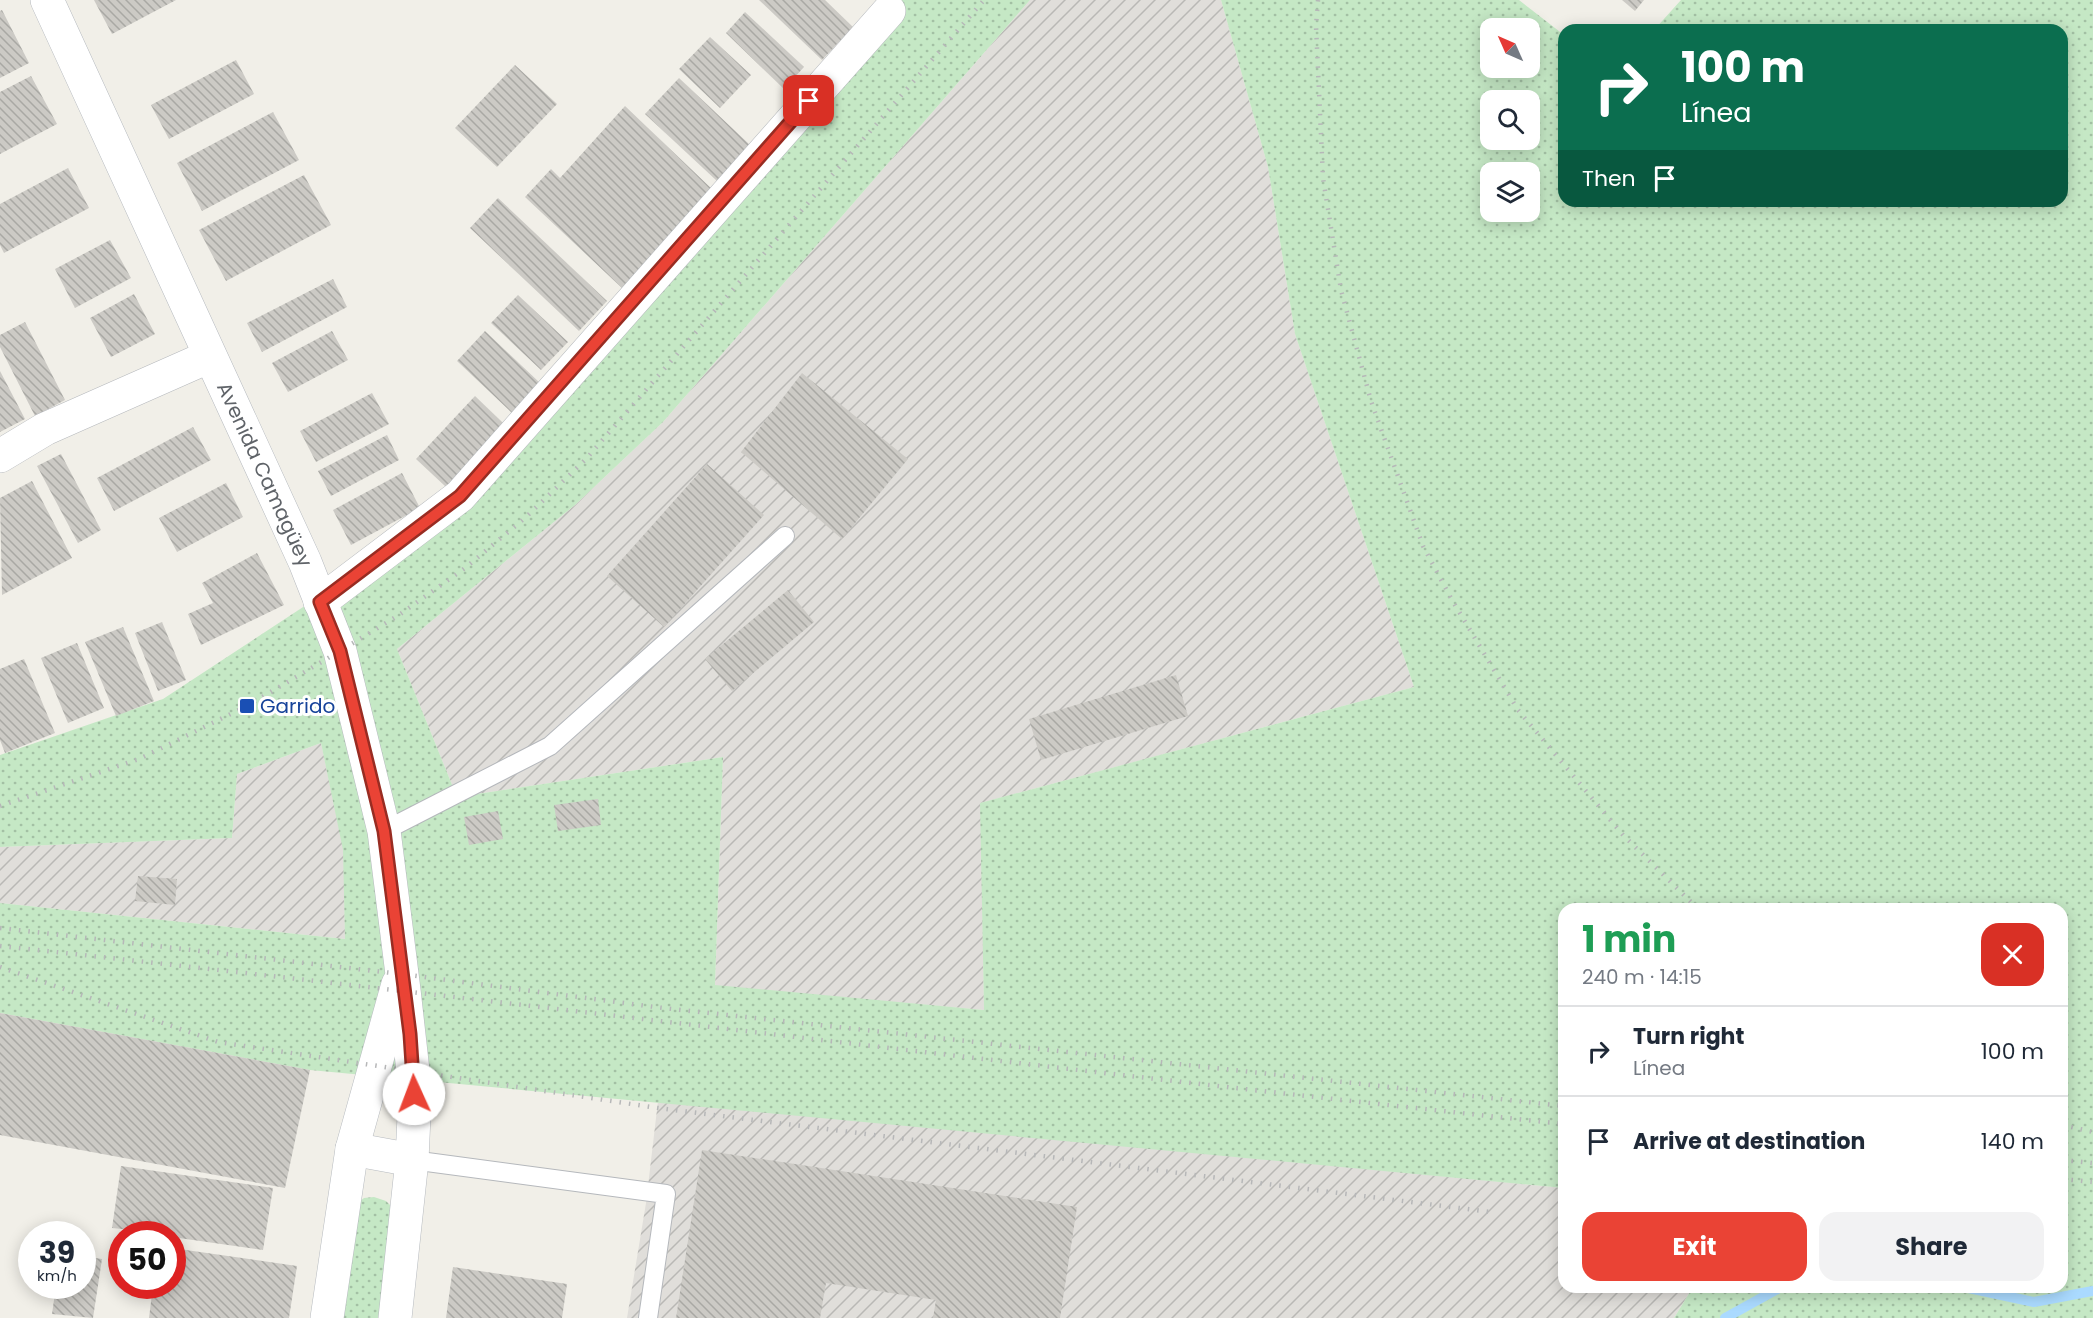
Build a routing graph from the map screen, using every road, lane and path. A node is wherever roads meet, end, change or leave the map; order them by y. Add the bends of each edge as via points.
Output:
1 (47, 0) edge
2 (889, 11) dead end
3 (208, 357) junction
4 (0, 456) edge
5 (785, 536) dead end
6 (320, 602) junction
7 (384, 831) junction
8 (401, 974) junction
9 (352, 1149) junction
10 (412, 1160) junction
11 (327, 1318) edge
12 (395, 1318) edge
13 (648, 1318) edge

1 - 3 main road, Avenida Camagüey
2 - 6 main road via 460,496
3 - 4 main road via 45,429
3 - 6 main road, Avenida Camagüey
5 - 7 lane via 550,746
6 - 7 main road, Avenida Camagüey via 340,651
7 - 8 main road, Avenida Camagüey
8 - 9 main road, Avenida Camagüey
8 - 10 main road, Avenida Camagüey via 413,1071
9 - 10 main road
9 - 11 main road, Avenida Camagüey
10 - 12 main road, Avenida Camagüey
10 - 13 lane via 666,1194

